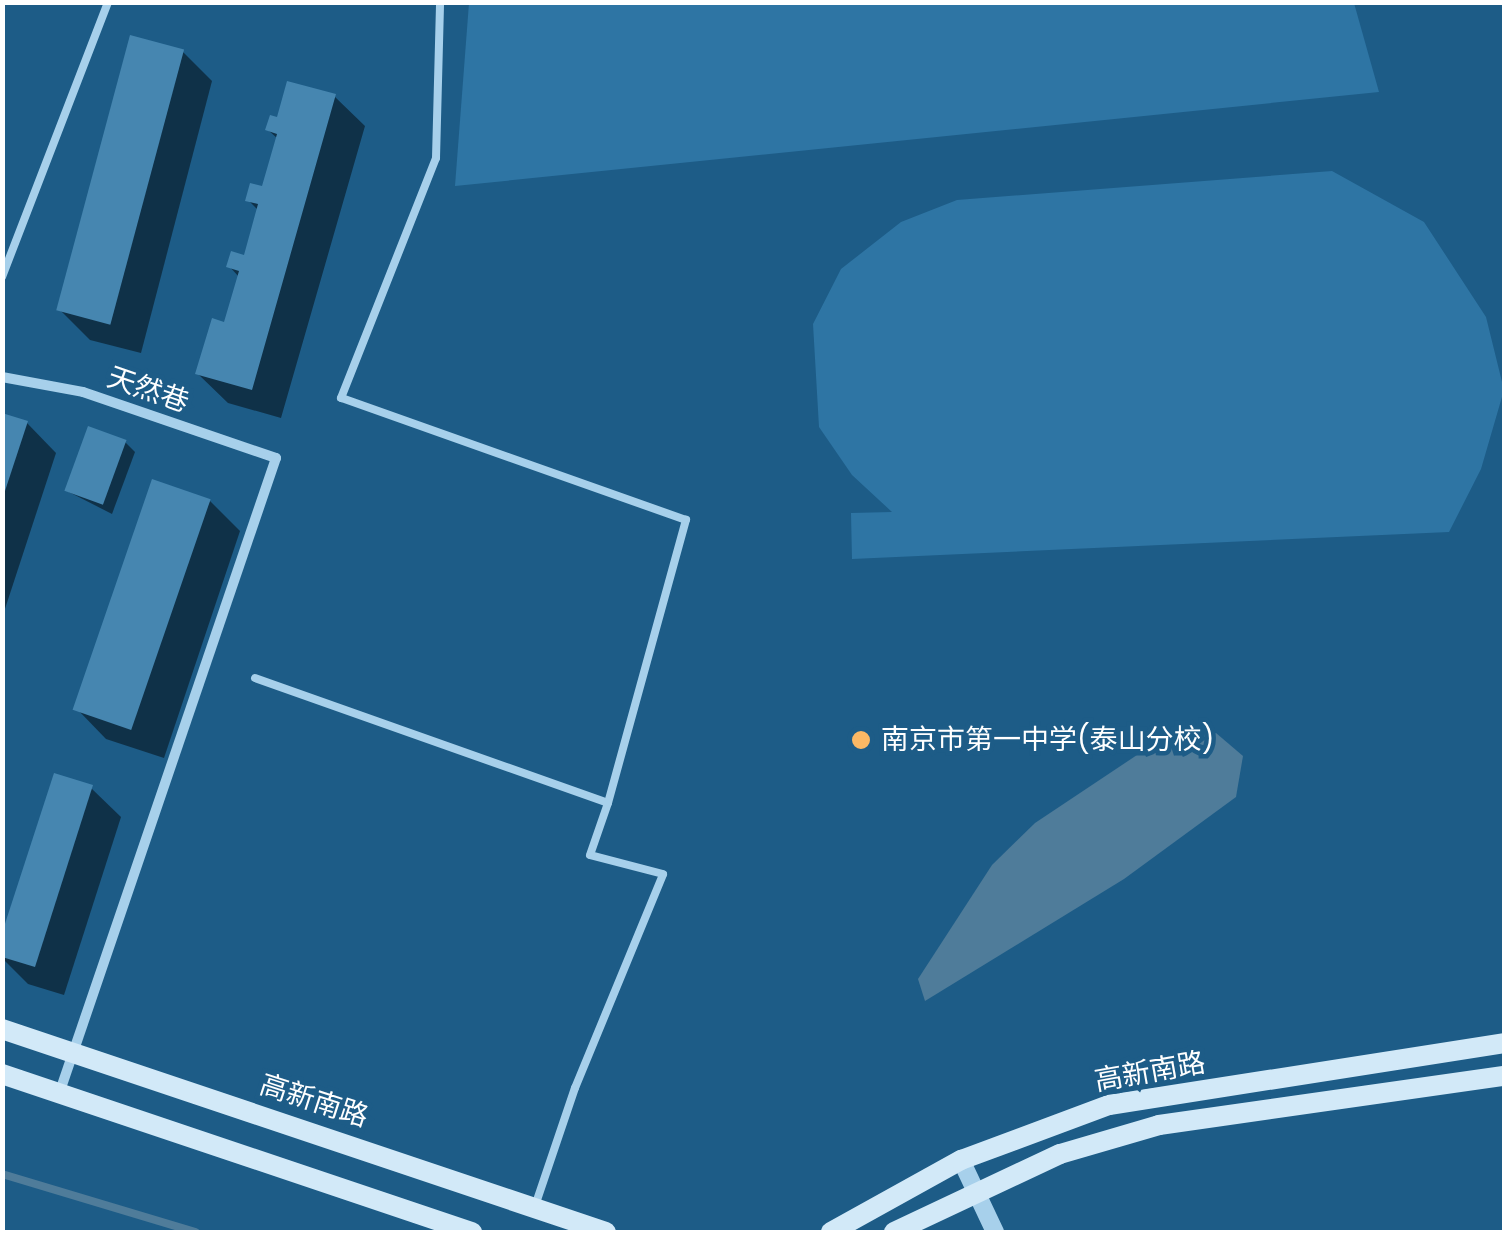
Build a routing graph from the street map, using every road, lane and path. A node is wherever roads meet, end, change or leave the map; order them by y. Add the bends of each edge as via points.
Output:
1 (108, 2) edge
2 (440, 2) edge
3 (2, 277) edge
4 (2, 377) edge
5 (255, 678) dead end
6 (608, 803) junction
7 (2, 1029) edge
8 (1504, 1043) edge
9 (73, 1052) junction
10 (2, 1074) edge
11 (1504, 1076) edge
12 (60, 1091) junction
13 (962, 1160) junction
14 (979, 1192) junction
15 (536, 1206) junction
16 (472, 1232) edge
17 (606, 1232) edge
18 (831, 1232) edge
19 (894, 1232) edge
20 (995, 1232) edge

1 - 3 lane
2 - 6 lane via 436,158 341,398 686,520
4 - 9 street, 天然巷 via 84,392 276,458
5 - 6 lane
6 - 15 lane via 590,855 663,874 575,1088
7 - 9 main road, 高新南路
8 - 13 main road, 高新南路 via 1109,1105
9 - 12 street
9 - 15 main road, 高新南路
10 - 12 main road
11 - 14 main road, 高新南路 via 1159,1125 1060,1154
12 - 16 main road
13 - 14 street
13 - 18 main road, 高新南路
14 - 19 main road, 高新南路
14 - 20 street
15 - 17 main road, 高新南路

